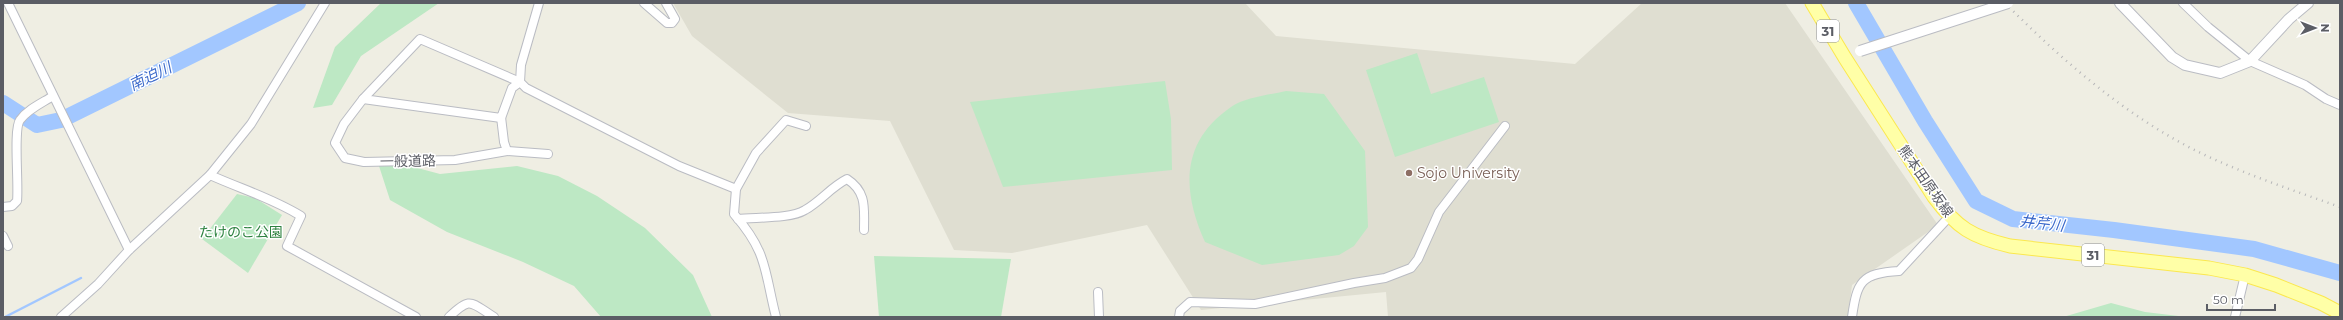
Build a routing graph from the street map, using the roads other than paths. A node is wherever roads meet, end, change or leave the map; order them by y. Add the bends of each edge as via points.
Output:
1 (8, 3) edge
2 (325, 3) edge
3 (539, 3) edge
4 (644, 3) edge
5 (666, 3) edge
6 (1812, 3) edge
7 (2008, 3) edge
8 (2120, 3) edge
9 (2183, 3) edge
10 (2308, 3) edge
11 (1845, 58) junction
12 (2250, 61) junction
13 (520, 82) junction
14 (53, 96) junction
15 (363, 99) junction
16 (2340, 105) edge
17 (500, 117) junction
18 (806, 126) dead end
19 (1505, 126) dead end
20 (507, 151) junction
21 (548, 154) dead end
22 (210, 175) junction
23 (736, 189) junction
24 (3, 207) edge
25 (1949, 217) junction
26 (738, 219) junction
27 (864, 230) dead end
28 (3, 236) edge
29 (8, 246) dead end
30 (129, 250) junction
31 (2245, 275) junction
32 (1098, 292) dead end
33 (2340, 313) edge
34 (60, 317) edge
35 (416, 317) edge
36 (449, 317) edge
37 (494, 317) edge
38 (776, 317) edge
39 (1099, 317) edge
40 (1179, 317) edge
41 (1852, 317) edge
42 (2235, 317) edge

1 - 14 street
2 - 22 street via 251,124
3 - 13 street via 521,65
4 - 5 street via 667,23 672,23 675,19 674,14
6 - 11 main road, 熊本田原坂線 / 31
7 - 11 street, bridge
8 - 12 street via 2163,49 2186,65 2220,73
9 - 12 street
10 - 12 street via 2289,19
11 - 25 main road, 熊本田原坂線 / 31
12 - 16 street via 2306,85
13 - 15 street, 一般道路 via 420,39
13 - 17 street via 512,88
13 - 23 street via 526,88 640,147
14 - 24 street via 26,113 18,122 17,201 12,206
14 - 30 street
15 - 17 street
15 - 20 street, 一般道路 via 344,124 335,143 345,158 364,162 455,160
17 - 20 street
18 - 23 street via 786,120 756,153
19 - 40 street via 1439,212 1418,259 1411,268 1385,278 1354,282 1255,304 1190,302 1180,311
20 - 21 street
22 - 30 street
22 - 35 street via 281,203 301,216 287,246
23 - 26 street via 734,214
25 - 31 main road, 熊本田原坂線 / 31 via 1965,230 1986,241 2010,246 2209,268
25 - 41 street via 1899,271 1879,272 1861,284 1856,292
26 - 27 street via 782,216 804,211 835,185 847,179 857,185 864,200
26 - 38 street via 759,248 768,272
28 - 29 street
30 - 34 street via 98,284
31 - 33 main road, 熊本田原坂線 / 31 via 2302,295
31 - 42 street
32 - 39 street
36 - 37 street via 463,303 469,302

